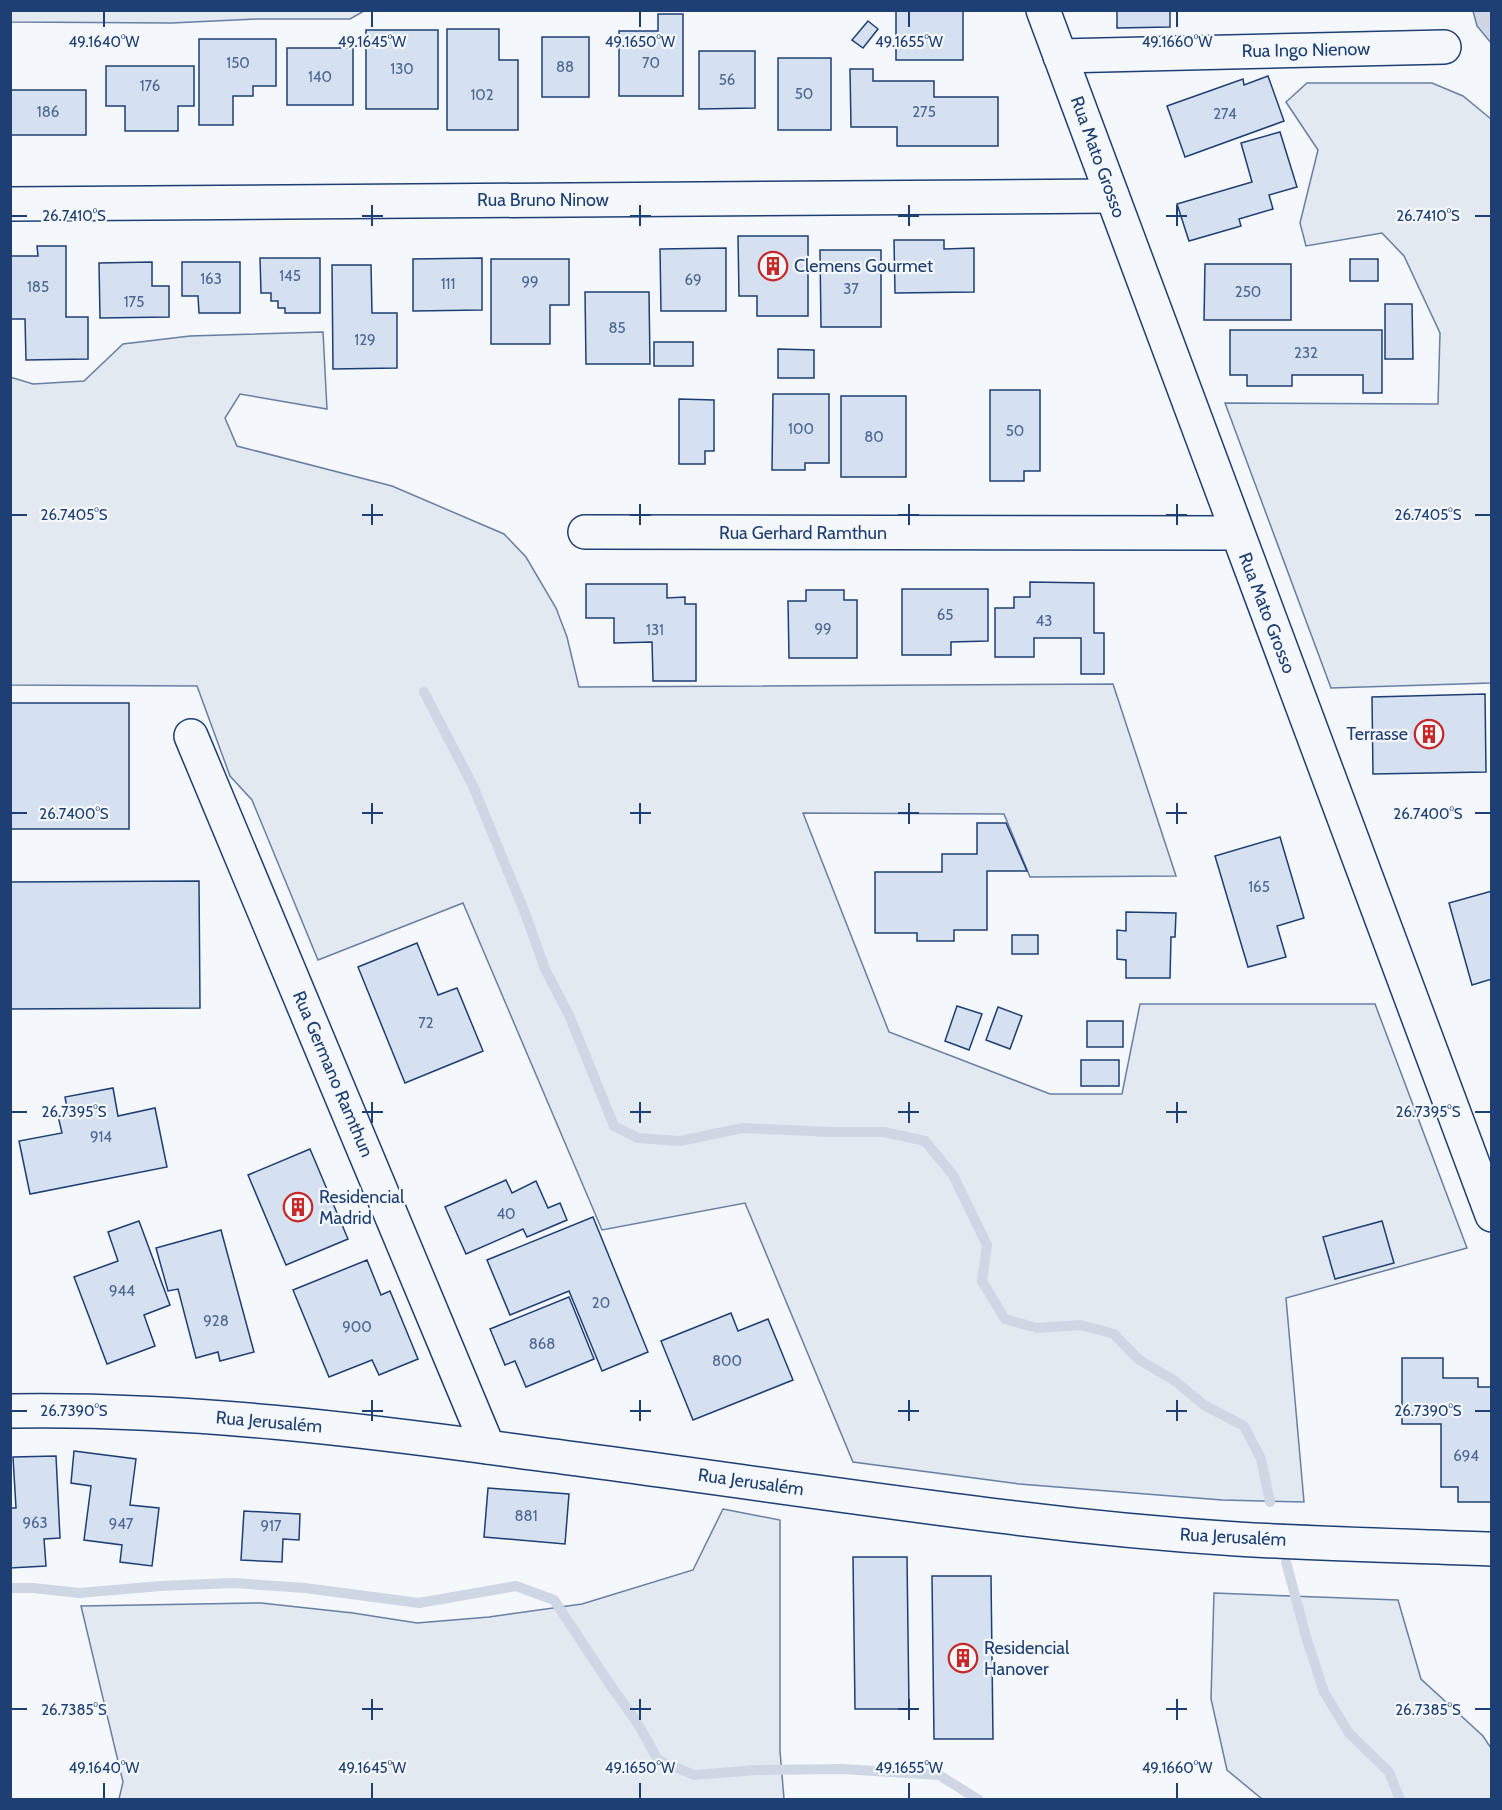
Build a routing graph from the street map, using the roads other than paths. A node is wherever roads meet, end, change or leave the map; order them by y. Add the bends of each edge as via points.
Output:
1 (1043, 10) edge
2 (1444, 47) dead end
3 (1060, 56) junction
4 (1112, 196) junction
5 (10, 204) edge
6 (585, 532) dead end
7 (1237, 533) junction
8 (191, 736) dead end
9 (1491, 1215) edge
10 (10, 1411) edge
11 (488, 1447) junction
12 (1491, 1549) edge

1 - 3 street, Rua Mato Grosso
2 - 3 street, Rua Ingo Nienow
3 - 4 street, Rua Mato Grosso
4 - 5 street, Rua Bruno Ninow
4 - 7 street, Rua Mato Grosso
6 - 7 street, Rua Gerhard Ramthun
7 - 9 street, Rua Mato Grosso
8 - 11 street, Rua Germano Ramthun
10 - 11 street, Rua Jerusalém via 223,1417
11 - 12 street, Rua Jerusalém via 1105,1528 1238,1539

